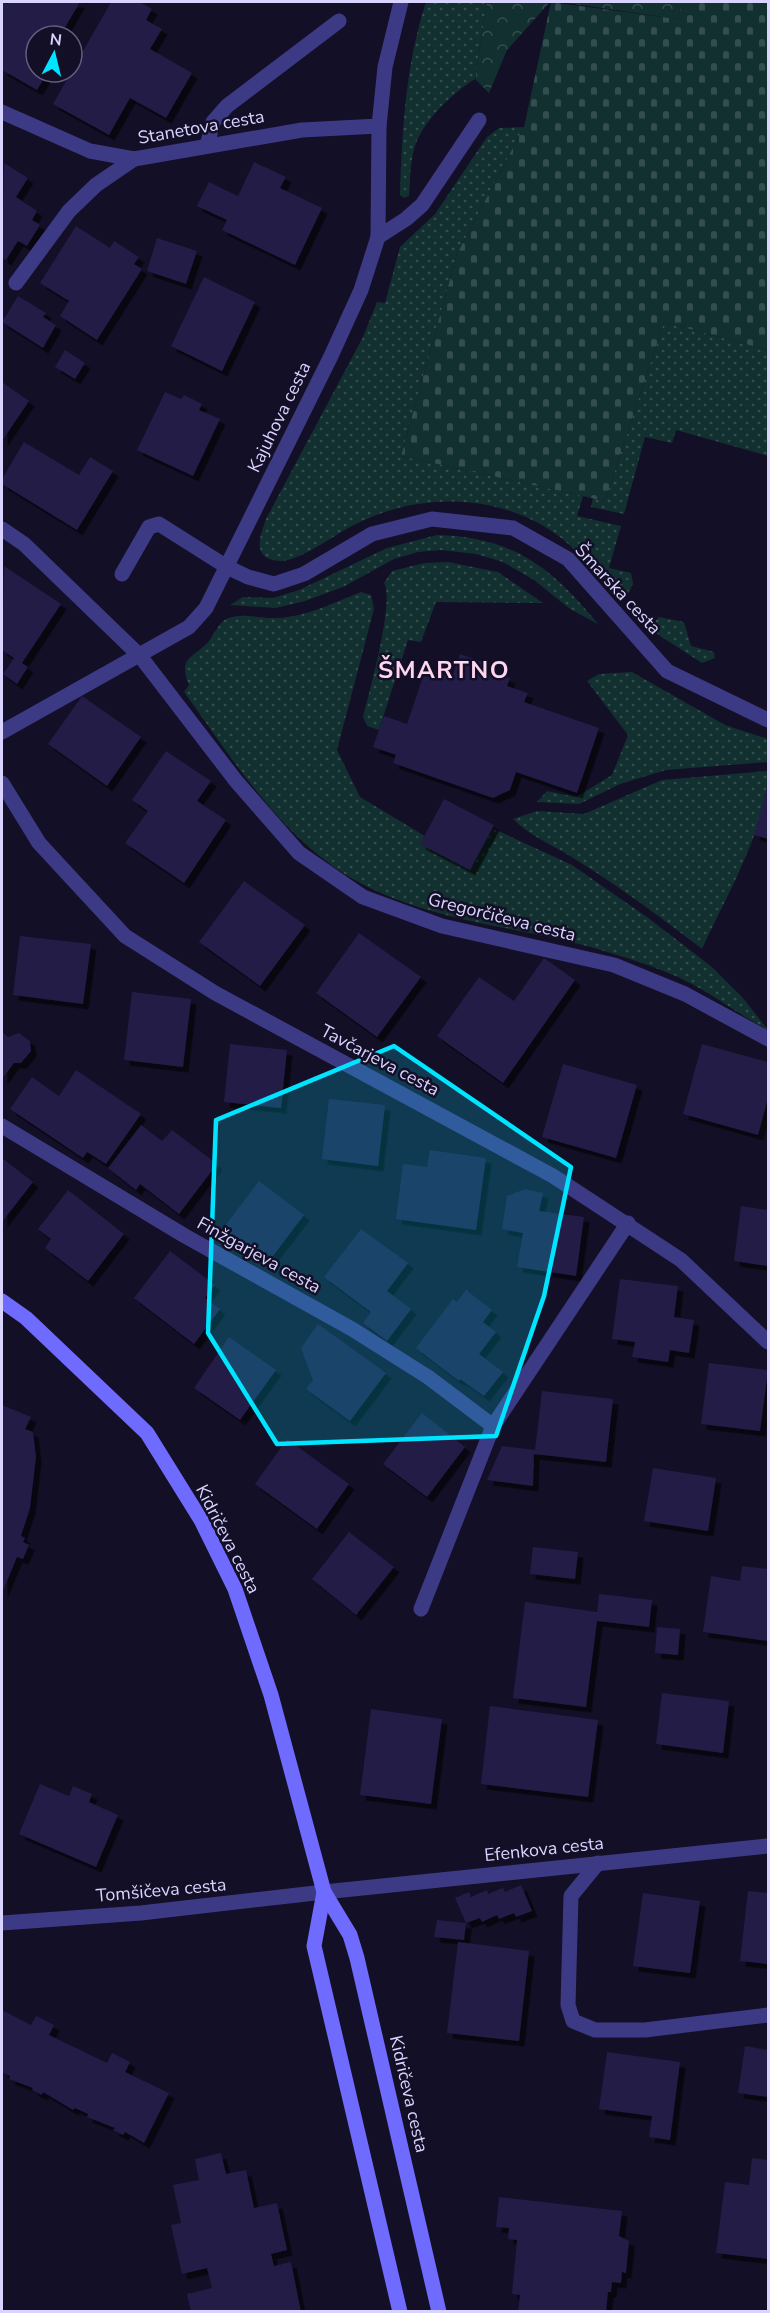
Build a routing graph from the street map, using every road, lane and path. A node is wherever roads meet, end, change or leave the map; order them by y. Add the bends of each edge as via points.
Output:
1 (401, 2) edge
2 (339, 21) dead end
3 (2, 112) edge
4 (479, 120) dead end
5 (379, 126) junction
6 (207, 146) junction
7 (134, 159) junction
8 (378, 237) junction
9 (16, 283) dead end
10 (2, 529) edge
11 (228, 567) junction
12 (122, 574) dead end
13 (140, 656) junction
14 (764, 719) edge
15 (2, 732) edge
16 (2, 783) edge
17 (768, 1039) edge
18 (2, 1126) edge
19 (628, 1223) junction
20 (2, 1300) edge
21 (768, 1342) edge
22 (493, 1426) junction
23 (421, 1609) dead end
24 (768, 1846) edge
25 (598, 1863) junction
26 (324, 1892) junction
27 (2, 1923) edge
28 (768, 2015) edge
29 (400, 2312) edge
30 (439, 2312) edge

1 - 5 street, Kajuhova cesta via 385,67
2 - 6 street via 227,106 213,122
3 - 7 street, Stanetova cesta via 90,151
4 - 8 street via 422,205
5 - 6 street, Stanetova cesta via 302,130
5 - 8 street, Kajuhova cesta
6 - 7 street, Stanetova cesta
7 - 9 street via 96,185 69,211
8 - 11 street, Kajuhova cesta via 361,290 331,356
10 - 13 street via 24,544
11 - 12 street, Šmarska cesta via 159,524 149,528
11 - 13 street, Kajuhova cesta via 206,608 189,627
11 - 14 street, Šmarska cesta via 248,578 274,584 304,574 372,534 432,519 513,528 568,559 667,670
13 - 15 street, Kajuhova cesta
13 - 17 street, Gregorčičeva cesta via 236,781 299,853 363,897 442,926 614,964 685,994
16 - 19 street, Tavčarjeva cesta via 39,843 125,936 215,993 553,1176
18 - 22 street, Finžgarjeva cesta via 185,1236 352,1329 428,1377
19 - 21 street, Tavčarjeva cesta via 681,1260
19 - 22 street
20 - 26 main road, Kidričeva cesta via 147,1433 201,1520 235,1589 271,1695
22 - 23 street
24 - 25 street, Efenkova cesta
25 - 26 street, Efenkova cesta
25 - 28 street via 571,1896 568,2005 573,2021 595,2030 645,2030
26 - 27 street, Tomšičeva cesta via 141,1913
26 - 29 main road, Kidričeva cesta via 314,1946
26 - 30 main road, Kidričeva cesta via 350,1935 357,1958

